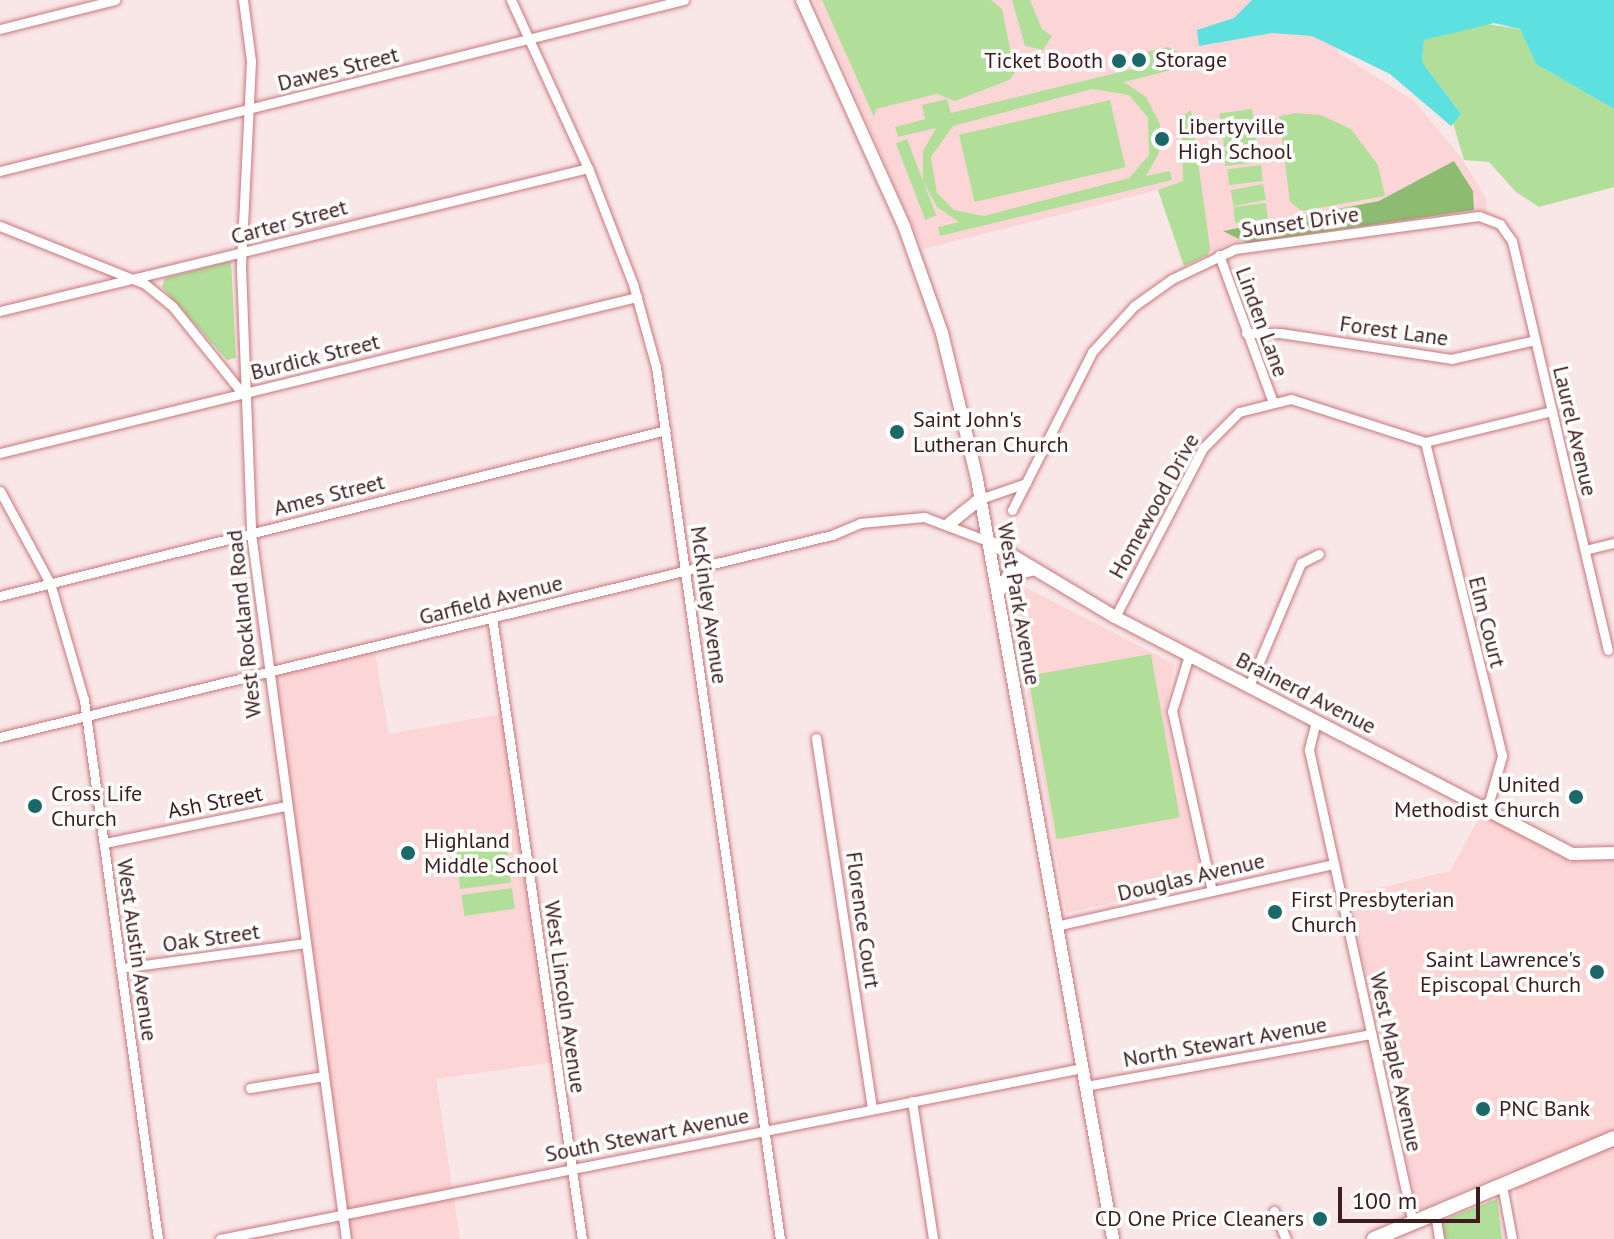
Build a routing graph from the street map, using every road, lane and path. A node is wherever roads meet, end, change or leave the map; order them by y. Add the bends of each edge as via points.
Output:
1 (115, 0) edge
2 (243, 0) edge
3 (511, 0) edge
4 (684, 0) edge
5 (802, 0) edge
6 (0, 29) edge
7 (530, 41) junction
8 (248, 110) junction
9 (588, 168) junction
10 (0, 171) edge
11 (1500, 224) joint
12 (0, 226) edge
13 (242, 254) junction
14 (1219, 255) junction
15 (133, 282) junction
16 (637, 297) junction
17 (0, 311) edge
18 (1246, 333) junction
19 (1535, 340) junction
20 (243, 394) junction
21 (1272, 400) junction
22 (1552, 411) junction
23 (666, 430) junction
24 (1425, 442) junction
25 (0, 453) edge
26 (977, 479) junction
27 (1026, 483) junction
28 (999, 489) junction
29 (0, 491) edge
30 (980, 499) junction
31 (1012, 510) dead end
32 (949, 524) junction
33 (251, 533) junction
34 (988, 541) junction
35 (1614, 543) edge
36 (1585, 550) junction
37 (1319, 554) dead end
38 (686, 570) junction
39 (1031, 570) junction
40 (50, 583) junction
41 (0, 596) edge
42 (997, 596) junction
43 (492, 617) junction
44 (1115, 617) junction
45 (1608, 650) dead end
46 (1189, 655) junction
47 (266, 675) junction
48 (1249, 686) junction
49 (87, 715) junction
50 (1316, 721) junction
51 (0, 737) edge
52 (816, 738) dead end
53 (285, 806) junction
54 (1487, 809) junction
55 (105, 843) junction
56 (1614, 853) edge
57 (1334, 864) junction
58 (1212, 891) junction
59 (1056, 926) junction
60 (305, 943) junction
61 (121, 968) junction
62 (1371, 1034) junction
63 (1082, 1068) junction
64 (324, 1076) junction
65 (1085, 1086) junction
66 (250, 1088) dead end
67 (912, 1101) junction
68 (872, 1108) junction
69 (765, 1130) junction
70 (1614, 1138) edge
71 (571, 1169) junction
72 (1502, 1185) junction
73 (1274, 1211) dead end
74 (1435, 1213) junction
75 (343, 1215) junction
76 (1413, 1223) junction
77 (158, 1239) edge
78 (220, 1239) edge
79 (346, 1239) edge
80 (582, 1239) edge
81 (780, 1239) edge
82 (933, 1239) edge
83 (1113, 1239) edge
84 (1286, 1239) edge
85 (1374, 1239) edge
86 (1439, 1239) edge
87 (1512, 1239) edge

1 - 6 street
2 - 8 street, West Rockland Road via 251,61
3 - 7 street, McKinley Avenue
4 - 7 street, Dawes Street
5 - 26 main road, West Park Avenue via 904,226 942,333
7 - 8 street, Dawes Street
7 - 9 street, McKinley Avenue
8 - 10 street, Dawes Street
8 - 13 street, West Rockland Road
9 - 13 street, Carter Street
9 - 16 street, McKinley Avenue
11 - 14 street, Sunset Drive via 1466,217
11 - 19 street, Laurel Avenue via 1512,241
12 - 15 street
13 - 15 street, Carter Street
13 - 20 street, West Rockland Road
14 - 18 street, Linden Lane
14 - 27 street, Sunset Drive via 1149,293 1118,322 1084,367
15 - 17 street, Carter Street
15 - 20 street via 145,284 173,307
16 - 20 street, Burdick Street
16 - 23 street, McKinley Avenue
18 - 19 street, Forest Lane via 1280,333 1451,359
18 - 21 street, Linden Lane
19 - 22 street, Laurel Avenue
20 - 25 street, Burdick Street
20 - 33 street, West Rockland Road
21 - 24 street, Homewood Drive via 1332,409
21 - 44 street, Homewood Drive via 1239,412 1203,448
22 - 24 street
22 - 36 street, Laurel Avenue
23 - 33 street, Ames Street
23 - 38 street, McKinley Avenue
24 - 54 street, Elm Court via 1502,756
26 - 28 street
26 - 30 main road, West Park Avenue
27 - 28 street
27 - 31 street, Sunset Drive
28 - 30 street
29 - 40 street, West Austin Avenue
30 - 32 main road
30 - 34 main road, West Park Avenue
32 - 34 street, Garfield Avenue
32 - 38 street, Garfield Avenue via 898,516
33 - 40 street, Ames Street
33 - 47 street, West Rockland Road
34 - 39 main road, Brainerd Avenue
34 - 42 main road, West Park Avenue
35 - 36 street
36 - 45 street, Laurel Avenue
37 - 48 street via 1301,563
38 - 43 street, Garfield Avenue
38 - 69 street, McKinley Avenue
39 - 42 main road via 1009,575
39 - 44 main road, Brainerd Avenue
40 - 41 street, Ames Street
40 - 49 street, West Austin Avenue via 76,659
42 - 59 main road, West Park Avenue
43 - 47 street, Garfield Avenue
43 - 71 street, West Lincoln Avenue
44 - 46 main road, Brainerd Avenue
46 - 48 main road, Brainerd Avenue
46 - 58 street via 1172,711
47 - 49 street, Garfield Avenue
47 - 53 street, West Rockland Road
48 - 50 main road, Brainerd Avenue
49 - 51 street, Garfield Avenue
49 - 55 street, West Austin Avenue
50 - 54 main road, Brainerd Avenue
50 - 57 street, West Maple Avenue via 1309,750
52 - 68 street, Florence Court
53 - 55 street, Ash Street
53 - 60 street, West Rockland Road
54 - 56 main road, Brainerd Avenue via 1572,854
55 - 61 street, West Austin Avenue
57 - 58 street, Douglas Avenue
57 - 62 street, West Maple Avenue
58 - 59 street, Douglas Avenue
59 - 63 main road, West Park Avenue
60 - 61 street, Oak Street
60 - 64 street, West Rockland Road
61 - 77 street, West Austin Avenue
62 - 65 street, North Stewart Avenue
62 - 76 street, West Maple Avenue
63 - 65 main road, West Park Avenue
63 - 67 street, South Stewart Avenue
64 - 66 street
64 - 75 street, West Rockland Road
65 - 83 main road, West Park Avenue
67 - 68 street, South Stewart Avenue
67 - 82 street
68 - 69 street, South Stewart Avenue
69 - 71 street, South Stewart Avenue
69 - 81 street, McKinley Avenue
70 - 72 main road
71 - 75 street, South Stewart Avenue
71 - 80 street, West Lincoln Avenue
72 - 74 main road
72 - 87 street
73 - 84 street
74 - 76 main road
74 - 86 street
75 - 78 street, South Stewart Avenue
75 - 79 street, West Rockland Road
76 - 85 main road

